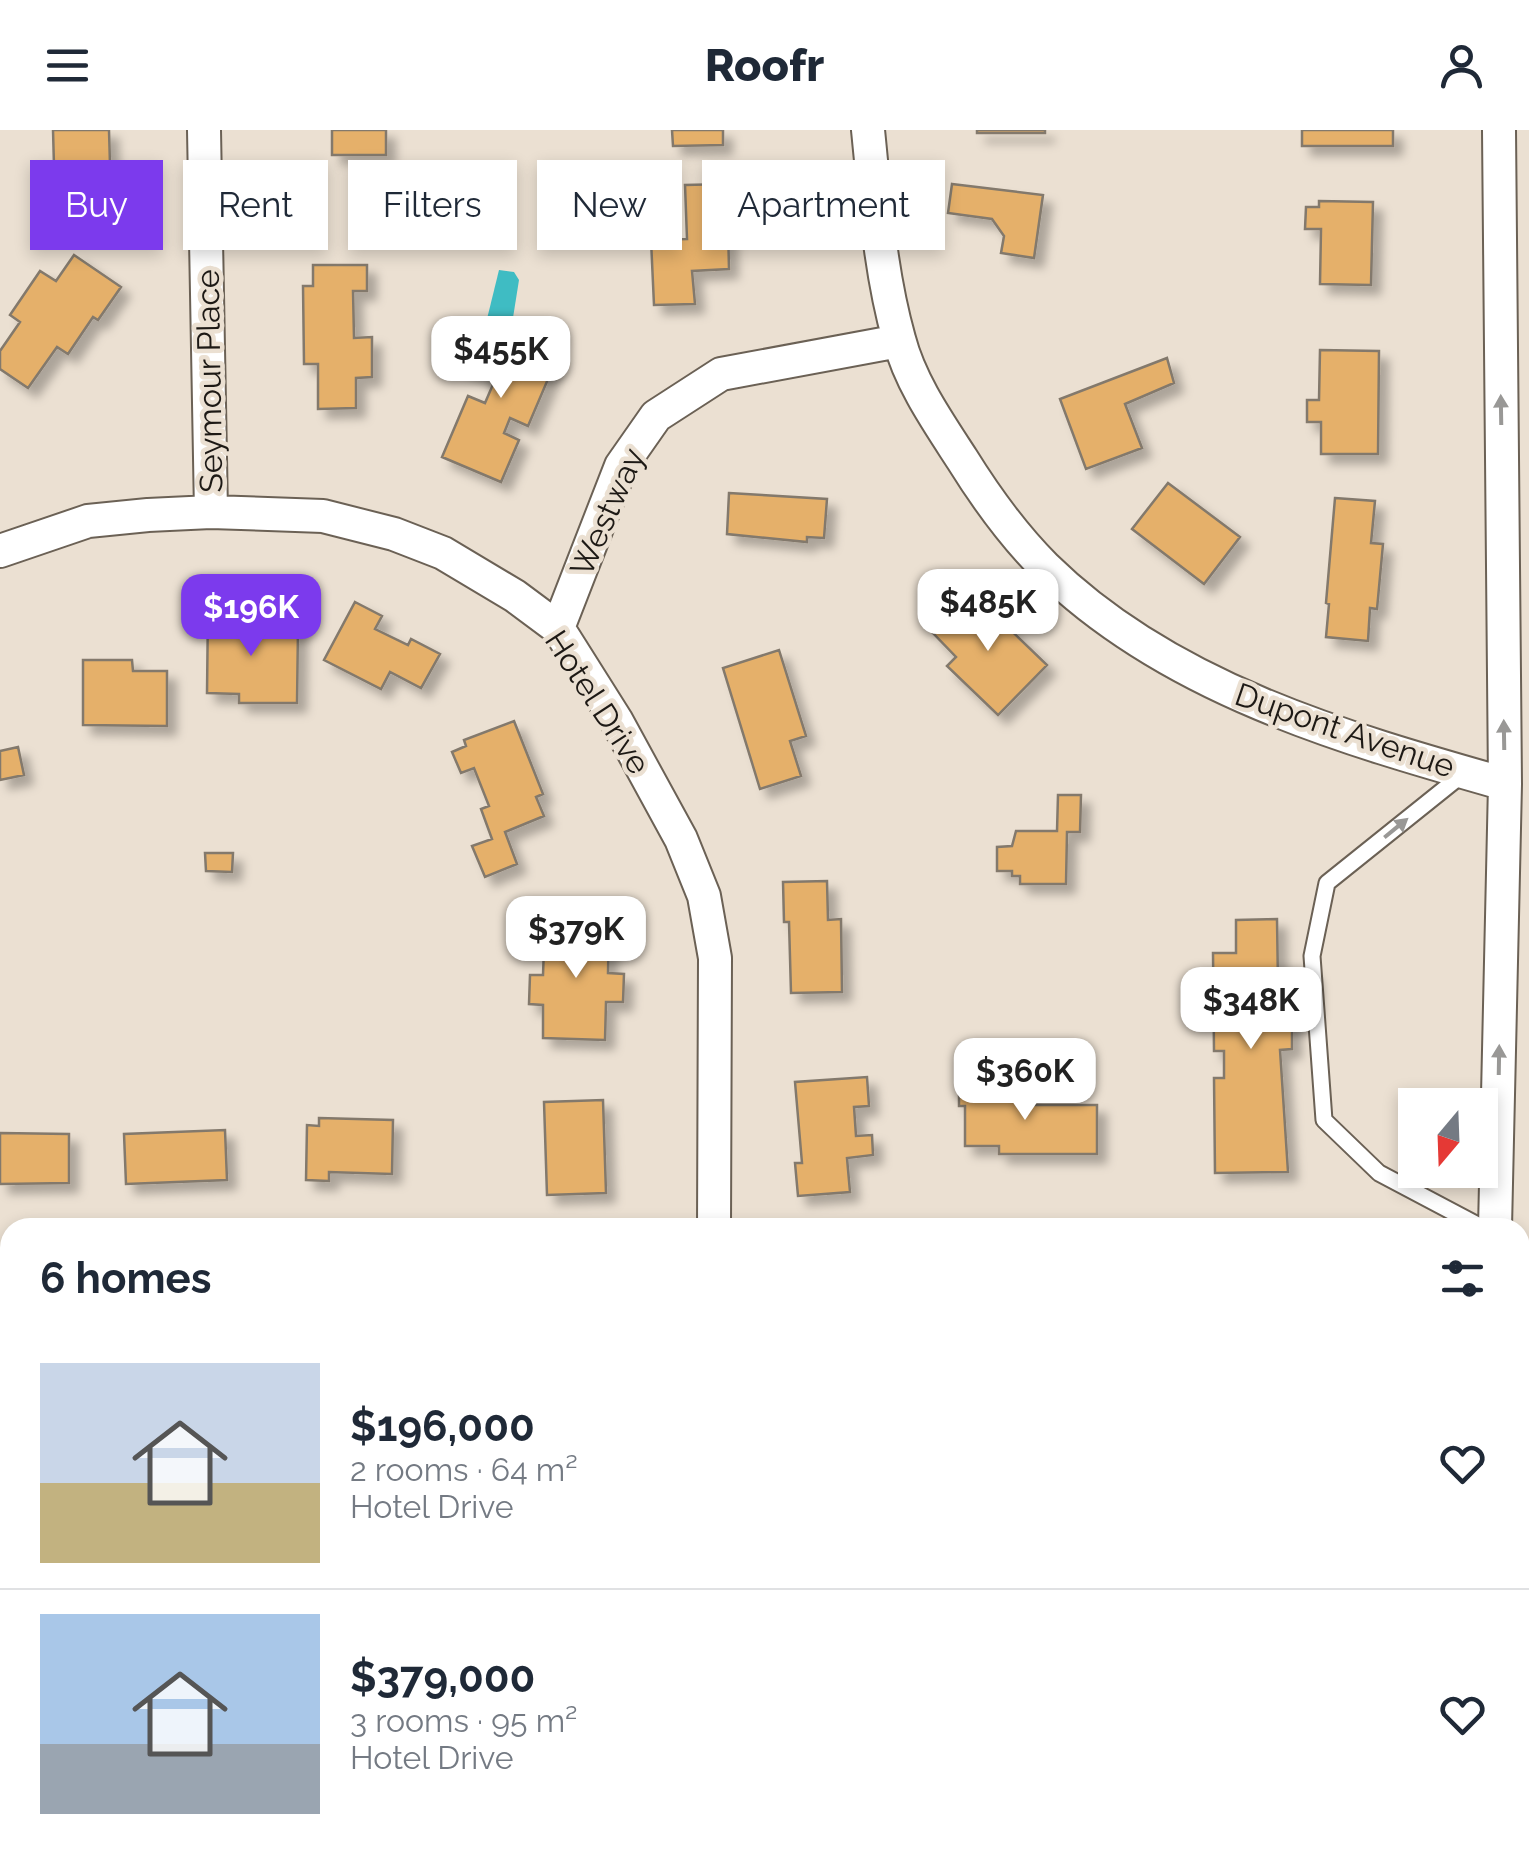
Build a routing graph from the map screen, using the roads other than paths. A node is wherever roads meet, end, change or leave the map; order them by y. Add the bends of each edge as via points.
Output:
1 (204, 130) edge
2 (868, 130) edge
3 (1499, 130) edge
4 (899, 341) junction
5 (211, 512) junction
6 (0, 551) edge
7 (558, 628) junction
8 (1465, 773) junction
9 (1505, 784) junction
10 (714, 1218) edge
11 (1463, 1218) edge
12 (1495, 1218) edge

1 - 5 street, Seymour Place
2 - 4 street, Dupont Avenue
9 -> 3 street
4 - 7 street, Westway via 721,374 656,416 620,466
4 - 8 street, Dupont Avenue via 930,410 979,486 1044,566 1123,631 1228,690 1328,731
5 - 6 street, Hotel Drive via 88,521
5 - 7 street, Hotel Drive via 323,516 394,534 443,553
7 - 10 street, Hotel Drive via 682,839 704,896 714,958
8 - 9 street, Dupont Avenue
11 -> 8 lane via 1378,1173 1324,1120 1312,956 1327,883
12 -> 9 street

